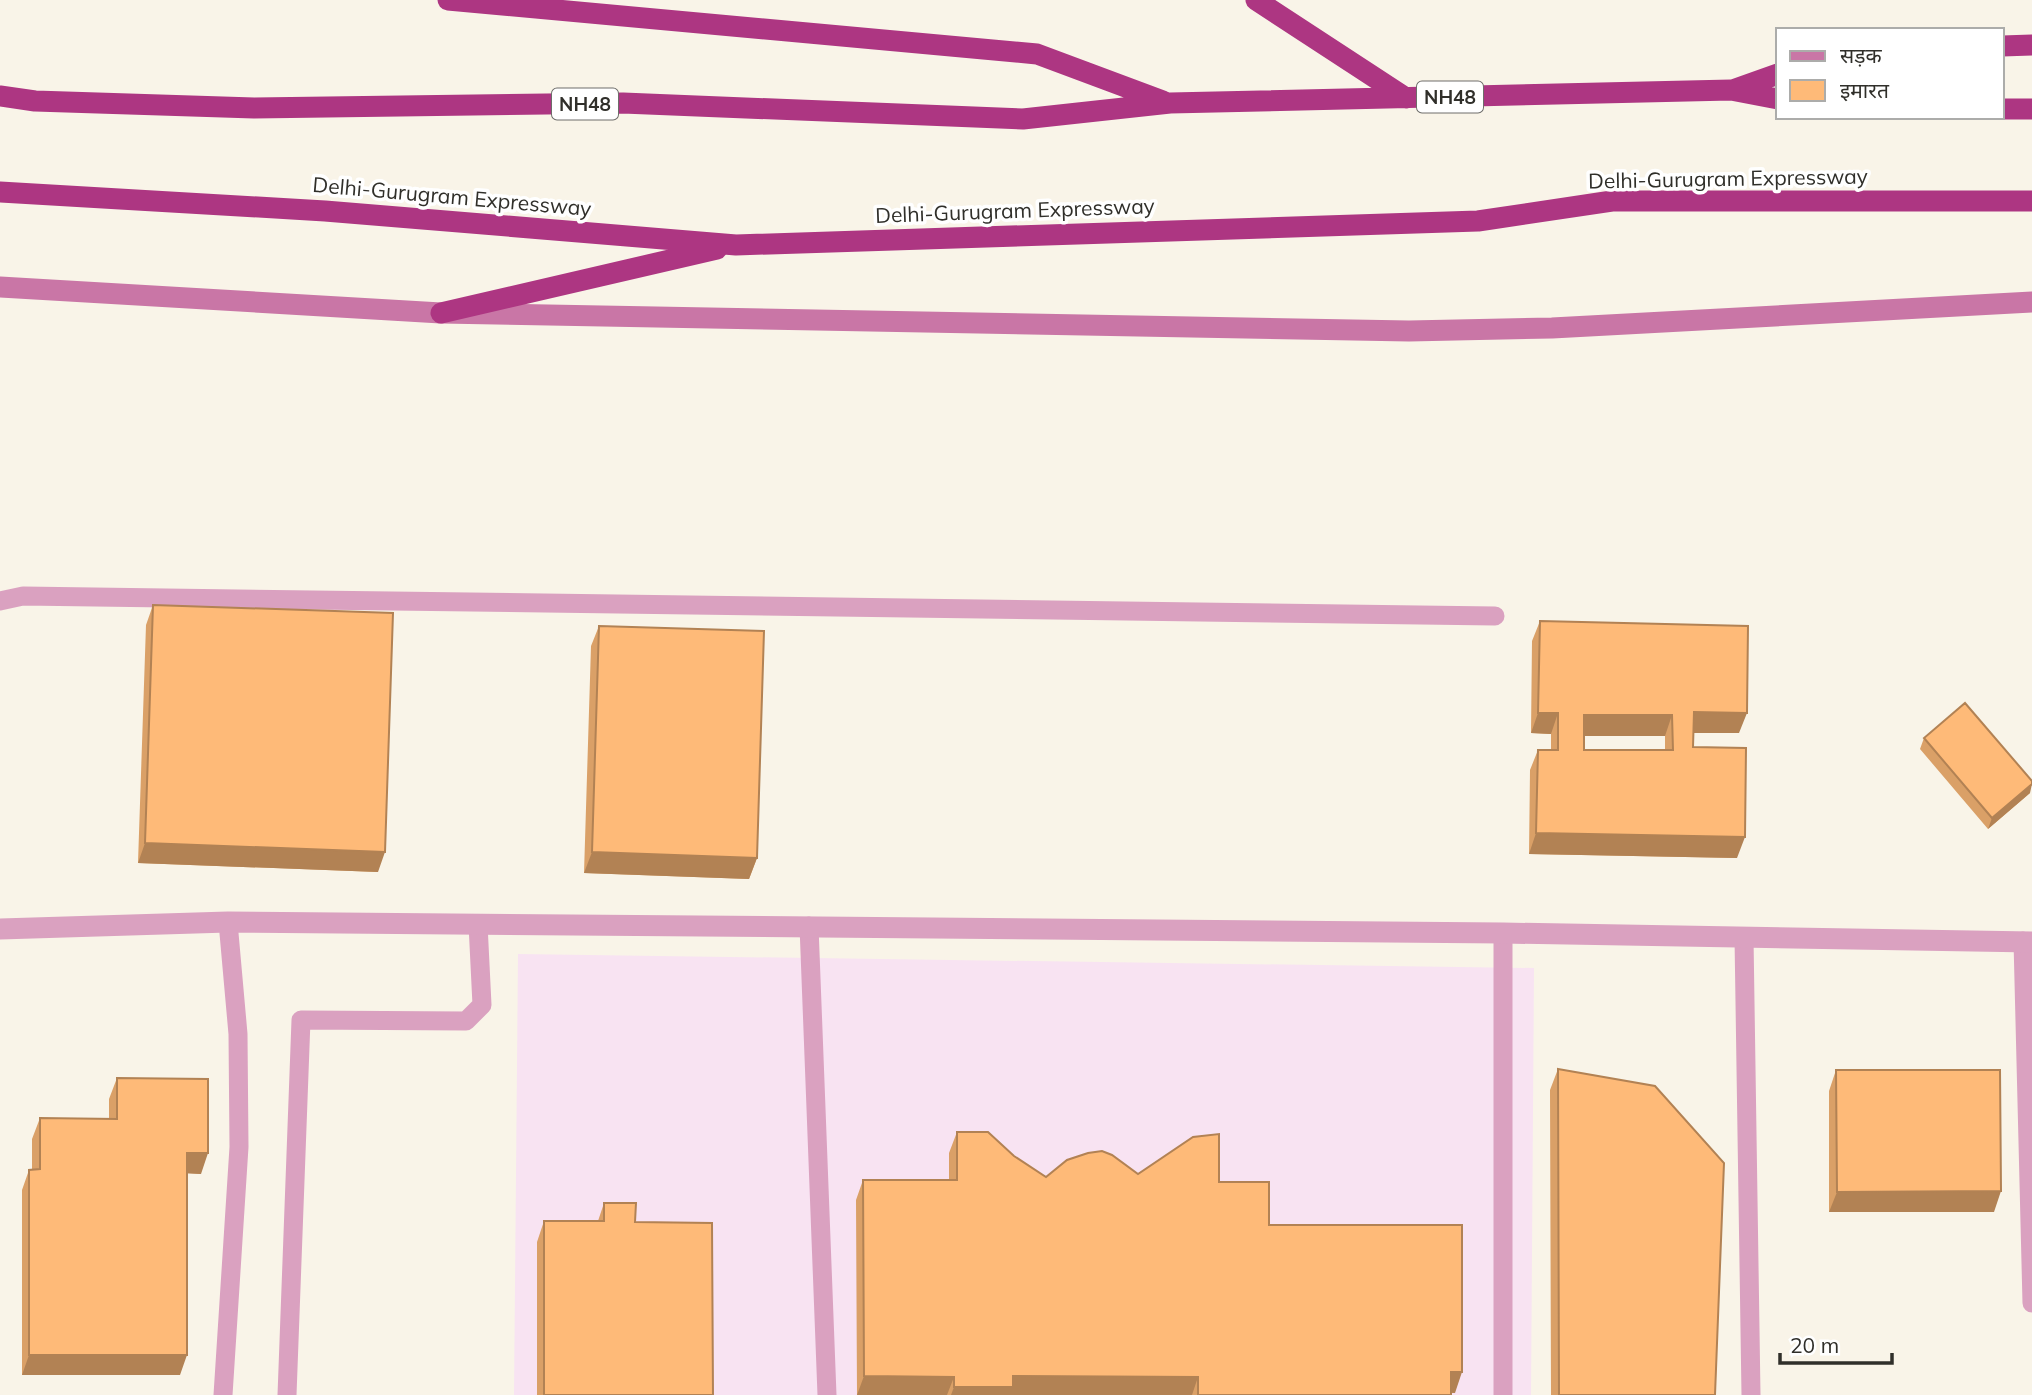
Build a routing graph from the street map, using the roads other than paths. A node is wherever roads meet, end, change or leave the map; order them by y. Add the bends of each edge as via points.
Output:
1 (448, 0) edge
2 (1256, 0) edge
3 (2032, 45) edge
4 (2004, 46) edge
5 (1776, 75) edge
6 (1731, 90) junction
7 (0, 96) edge
8 (1406, 98) junction
9 (1776, 99) edge
10 (1170, 103) junction
11 (0, 192) edge
12 (2032, 201) edge
13 (736, 245) junction
14 (0, 287) edge
15 (2032, 302) edge
16 (441, 313) junction
17 (0, 601) edge
18 (1496, 616) dead end
19 (228, 922) junction
20 (478, 923) junction
21 (810, 926) junction
22 (0, 929) edge
23 (1503, 933) junction
24 (1744, 937) junction
25 (2027, 942) edge
26 (2032, 1303) edge
27 (223, 1395) edge
28 (287, 1395) edge
29 (827, 1395) edge
30 (1503, 1395) edge
31 (1751, 1395) edge

1 - 10 highway via 1037,54
2 - 8 highway
3 - 4 highway
5 - 6 highway
6 - 8 highway, NH48
6 - 9 highway, NH48
7 - 10 highway, NH48 via 254,108 623,103 1023,119
8 - 10 highway, NH48
11 - 13 highway, Delhi-Gurugram Expressway via 325,211
12 - 13 highway, Delhi-Gurugram Expressway via 1612,201 1478,221
13 - 16 highway
14 - 16 main road
15 - 16 main road via 1552,328 1409,331
17 - 18 lane via 23,596
19 - 20 street
19 - 22 street
19 - 27 lane via 238,1034 239,1134
20 - 21 street
20 - 28 lane via 482,1005 467,1021 301,1020
21 - 23 street
21 - 29 lane
23 - 24 street
23 - 30 lane
24 - 25 street
24 - 31 lane
25 - 26 lane

